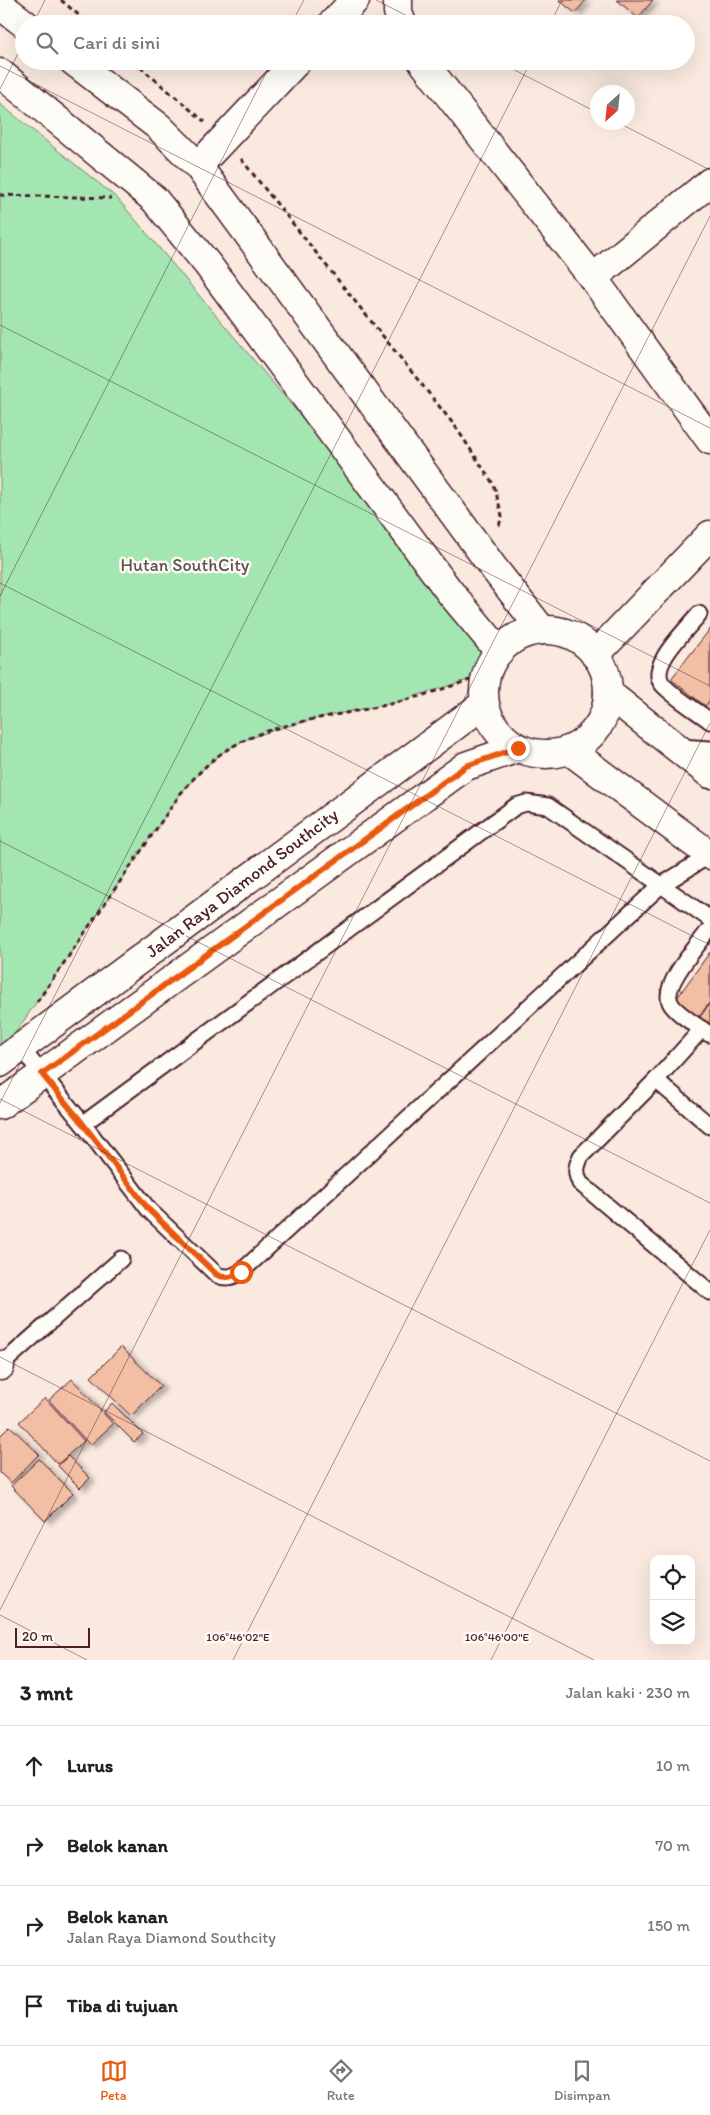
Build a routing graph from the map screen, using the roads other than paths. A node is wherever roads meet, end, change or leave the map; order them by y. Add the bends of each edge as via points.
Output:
1 (355, 0) edge
2 (398, 0) edge
3 (0, 5) edge
4 (341, 15) edge
5 (399, 15) edge
6 (15, 16) edge
7 (85, 70) edge
8 (288, 70) edge
9 (429, 70) edge
10 (0, 73) edge
11 (198, 166) junction
12 (710, 182) edge
13 (593, 278) junction
14 (710, 440) edge
15 (710, 535) edge
16 (699, 614) dead end
17 (542, 630) junction
18 (499, 651) junction
19 (595, 655) junction
20 (608, 693) junction
21 (484, 704) junction
22 (710, 721) edge
23 (673, 746) junction
24 (518, 748) junction
25 (710, 749) edge
26 (569, 750) junction
27 (710, 774) edge
28 (710, 855) edge
29 (660, 886) junction
30 (710, 919) edge
31 (710, 929) edge
32 (706, 1032) edge
33 (10, 1055) edge
34 (42, 1074) junction
35 (656, 1080) junction
36 (0, 1105) edge
37 (83, 1124) junction
38 (710, 1126) edge
39 (121, 1259) dead end
40 (710, 1292) edge
41 (0, 1365) edge

1 - 4 street
2 - 5 street
3 - 6 street
7 - 11 street via 160,128
8 - 11 street
9 - 13 street
10 - 18 street via 154,200 208,265 449,591
11 - 17 street
12 - 13 street
13 - 14 street
15 - 19 street
16 - 22 lane via 661,661 658,673 662,684
17 - 18 street via 518,636
17 - 19 street via 562,632 581,641
18 - 21 street via 485,675
19 - 20 street via 605,673
20 - 23 street
20 - 26 street via 603,717 589,737
21 - 24 street via 502,738
21 - 33 street, Jalan Raya Diamond Southcity
23 - 25 lane
23 - 27 street
24 - 26 street via 543,755
24 - 34 street, Jalan Raya Diamond Southcity via 466,766
26 - 28 street
28 - 29 lane
29 - 30 lane
29 - 37 lane via 548,806 526,803 516,806
29 - 37 lane via 232,1277 217,1275 149,1210
31 - 32 lane via 672,982 669,992 670,1002
32 - 35 lane
33 - 34 lane
34 - 36 street, Jalan Raya Diamond Southcity
34 - 37 lane
35 - 38 lane
35 - 40 lane via 581,1156 576,1174 580,1183
39 - 41 lane

